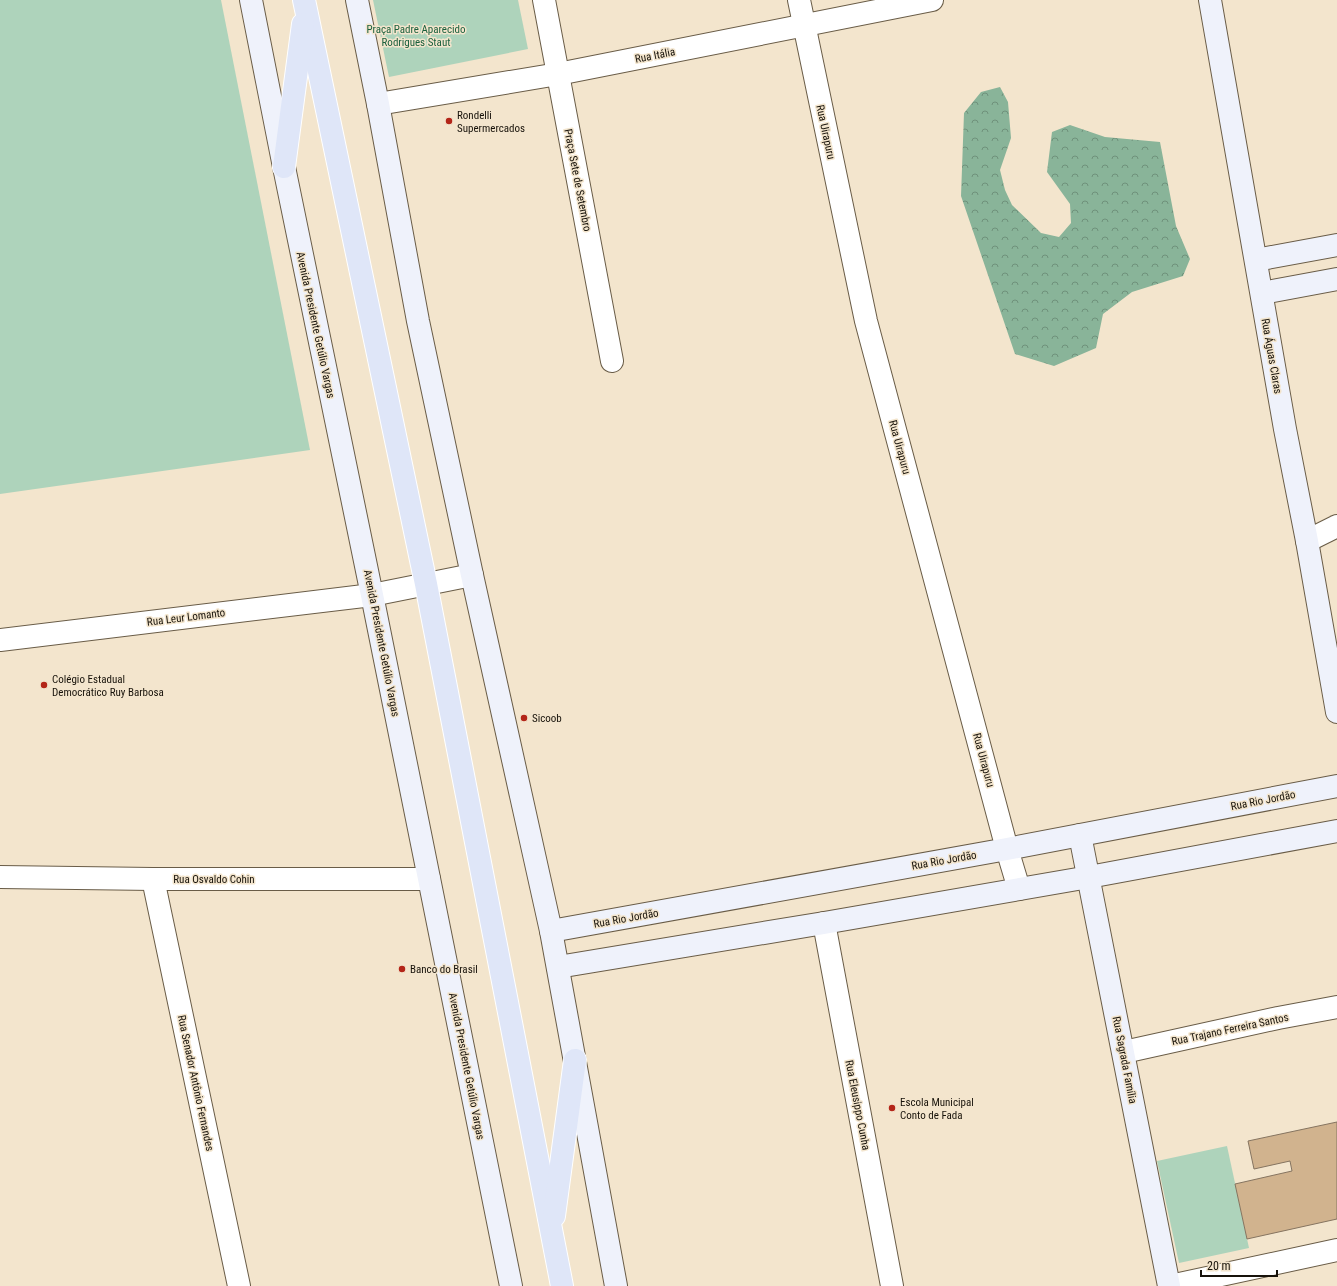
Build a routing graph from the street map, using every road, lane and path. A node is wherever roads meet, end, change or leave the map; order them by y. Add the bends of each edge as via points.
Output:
1 (251, 0) edge
2 (357, 0) edge
3 (544, 0) edge
4 (799, 0) edge
5 (932, 0) edge
6 (1210, 0) edge
7 (304, 3) edge
8 (804, 25) junction
9 (558, 74) junction
10 (378, 104) junction
11 (284, 167) junction
12 (1337, 245) edge
13 (1256, 260) junction
14 (1337, 279) edge
15 (1262, 293) junction
16 (612, 361) dead end
17 (1337, 526) edge
18 (1307, 541) junction
19 (472, 575) junction
20 (426, 584) junction
21 (372, 595) junction
22 (0, 640) edge
23 (1337, 712) edge
24 (1337, 786) edge
25 (1337, 831) edge
26 (1080, 835) junction
27 (1007, 849) junction
28 (0, 877) edge
29 (1089, 877) junction
30 (153, 879) junction
31 (429, 880) junction
32 (1019, 890) junction
33 (824, 924) junction
34 (551, 931) junction
35 (558, 967) junction
36 (1337, 1007) edge
37 (1124, 1052) junction
38 (575, 1060) junction
39 (552, 1235) junction
40 (1337, 1250) edge
41 (239, 1286) edge
42 (511, 1286) edge
43 (562, 1286) edge
44 (616, 1286) edge
45 (892, 1286) edge
46 (1170, 1286) edge

1 - 11 street, Avenida Presidente Getúlio Vargas
2 - 10 street
3 - 9 street, Praça Sete de Setembro
4 - 8 street, Rua Uirapuru
5 - 8 street, Rua Itália
6 - 13 street, Rua Águas Claras
7 - 11 main road
7 - 20 main road
8 - 9 street, Rua Itália
8 - 27 street, Rua Uirapuru via 866,321
9 - 10 street, Rua Itália
9 - 16 street, Praça Sete de Setembro
10 - 19 street via 418,321
11 - 21 street, Avenida Presidente Getúlio Vargas
12 - 13 street
13 - 15 street, Rua Águas Claras
14 - 15 street
15 - 18 street, Rua Águas Claras
17 - 18 street
18 - 23 street, Rua Águas Claras
19 - 20 street, Rua Leur Lomanto
19 - 34 street
20 - 21 street, Rua Leur Lomanto
20 - 39 main road
21 - 22 street, Rua Leur Lomanto
21 - 31 street, Avenida Presidente Getúlio Vargas
24 - 26 street, Rua Rio Jordão
25 - 29 street
26 - 27 street, Rua Rio Jordão
26 - 29 street, Rua Sagrada Família
27 - 32 street, Rua Uirapuru
27 - 34 street, Rua Rio Jordão
28 - 30 street, Rua Osvaldo Cohin
29 - 32 street
29 - 37 street, Rua Sagrada Família
30 - 31 street, Rua Osvaldo Cohin
30 - 41 street, Rua Senador Antônio Fernandes
31 - 42 street, Avenida Presidente Getúlio Vargas
32 - 33 street
33 - 35 street
33 - 45 street, Rua Eleusippo Cunha
34 - 35 street
35 - 38 street
36 - 37 street, Rua Trajano Ferreira Santos
37 - 46 street, Rua Sagrada Família
38 - 39 main road
38 - 44 street
39 - 43 main road
40 - 46 street

